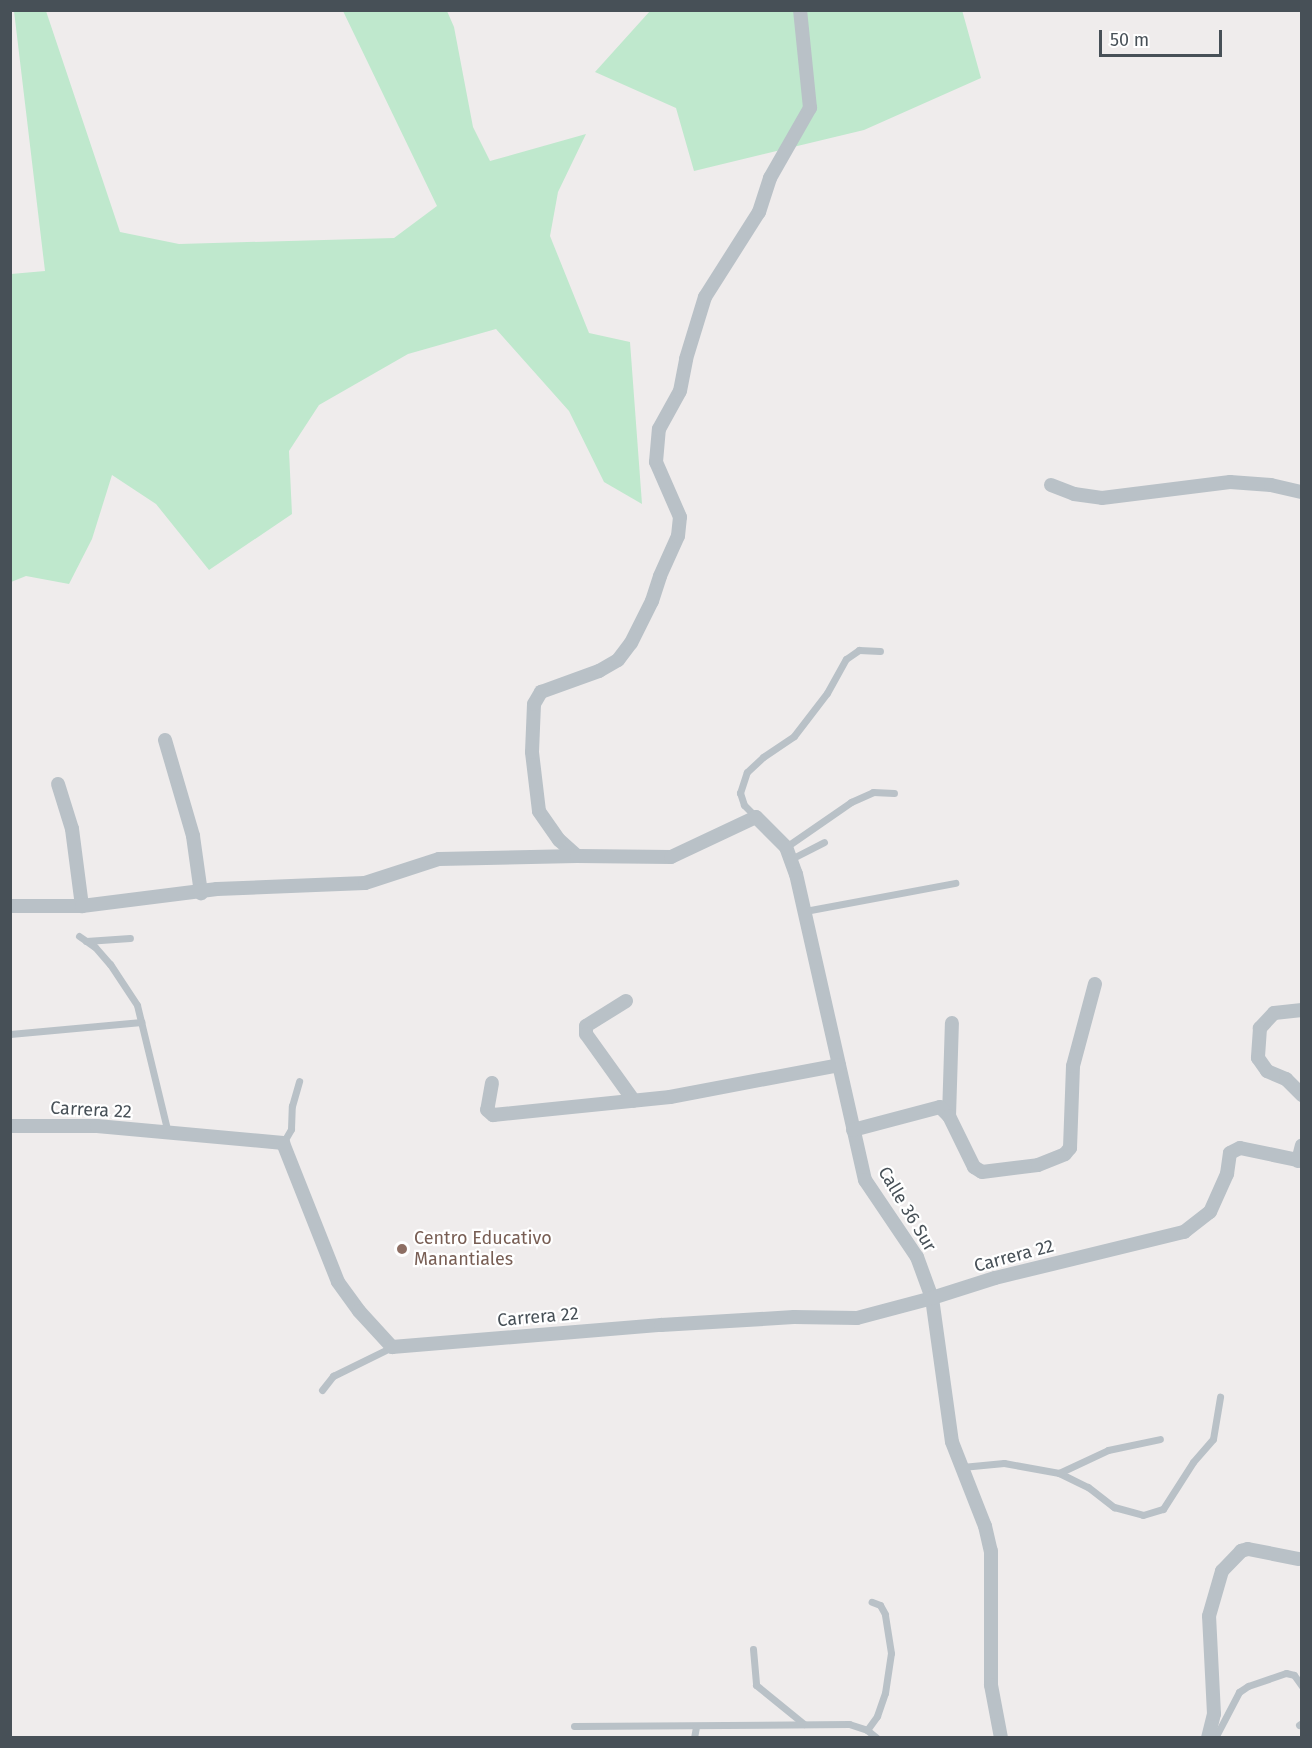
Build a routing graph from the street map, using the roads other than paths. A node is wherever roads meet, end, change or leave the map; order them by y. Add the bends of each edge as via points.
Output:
1 (800, 10) edge
2 (1051, 485) dead end
3 (1302, 492) edge
4 (880, 651) dead end
5 (165, 740) dead end
6 (58, 784) dead end
7 (894, 793) dead end
8 (756, 817) junction
9 (824, 842) dead end
10 (788, 853) junction
11 (578, 856) junction
12 (955, 883) dead end
13 (201, 893) junction
14 (10, 906) edge
15 (81, 906) junction
16 (805, 910) junction
17 (130, 938) dead end
18 (1095, 984) dead end
19 (626, 1001) dead end
20 (1302, 1010) edge
21 (141, 1022) junction
22 (952, 1023) dead end
23 (10, 1034) edge
24 (839, 1065) junction
25 (299, 1081) dead end
26 (492, 1083) dead end
27 (1302, 1095) edge
28 (634, 1101) junction
29 (949, 1116) junction
30 (10, 1126) edge
31 (853, 1130) junction
32 (168, 1133) junction
33 (283, 1143) junction
34 (1302, 1144) edge
35 (1300, 1161) edge
36 (932, 1298) junction
37 (392, 1347) junction
38 (322, 1390) dead end
39 (1220, 1397) dead end
40 (1160, 1439) dead end
41 (961, 1467) junction
42 (1059, 1473) junction
43 (1299, 1559) dead end
44 (872, 1602) dead end
45 (753, 1649) dead end
46 (1302, 1686) edge
47 (804, 1724) junction
48 (574, 1726) dead end
49 (696, 1727) junction
50 (867, 1730) junction
51 (693, 1737) edge
52 (877, 1737) edge
53 (1001, 1737) edge
54 (1208, 1737) edge
55 (1215, 1737) edge

1 - 11 street via 810,108 770,178 759,212 705,297 680,391 659,429 657,462 680,517 678,536 652,601 618,660 542,692 534,704 532,752 539,811 559,840
2 - 3 street via 1074,494 1102,498 1230,482
4 - 8 lane via 859,650 846,659 794,736 747,772 740,793 744,805
5 - 13 street via 193,836
6 - 15 street via 72,829
7 - 10 lane via 873,792 851,802
8 - 10 street, Calle 36 Sur
8 - 11 street via 671,857
9 - 10 lane
10 - 16 street, Calle 36 Sur
11 - 13 street via 439,859 365,883
12 - 16 lane
13 - 15 street
14 - 15 street
16 - 24 street, Calle 36 Sur
17 - 21 lane via 83,938 115,972 137,1005
18 - 29 street via 1074,1066 1070,1148 1065,1154 1038,1165 982,1172 974,1167
19 - 28 street via 586,1026 586,1034
20 - 27 street via 1274,1013 1260,1028 1258,1058 1267,1071 1286,1079
21 - 23 lane
21 - 32 lane
22 - 29 street
24 - 28 street
24 - 31 street, Calle 36 Sur
25 - 33 lane via 291,1129
26 - 28 street via 488,1110 492,1115
29 - 31 street via 940,1107 933,1107
30 - 32 street, Carrera 22 via 97,1126
31 - 36 street, Calle 36 Sur via 866,1180 917,1257
32 - 33 street, Carrera 22
33 - 37 street via 338,1281
34 - 35 street
35 - 36 street, Carrera 22 via 1240,1148 1230,1153 1227,1174 1210,1212 1184,1232 995,1278
36 - 37 street, Carrera 22 via 857,1318 794,1317
36 - 41 street, Calle 36 Sur via 952,1442
37 - 38 lane via 333,1376
39 - 42 lane via 1213,1439 1162,1509 1143,1515 1114,1507 1088,1487
40 - 42 lane via 1108,1450
41 - 42 lane via 1004,1463
41 - 53 street, Calle 36 Sur via 991,1551 991,1685
43 - 54 street via 1248,1549 1222,1571 1209,1616 1214,1714
44 - 50 lane via 880,1605 885,1614 891,1653 885,1694
45 - 47 lane via 756,1685
46 - 55 lane via 1294,1675 1286,1673 1248,1686 1239,1692
47 - 49 lane
47 - 50 lane via 849,1724
48 - 49 lane
49 - 51 lane
50 - 52 lane

